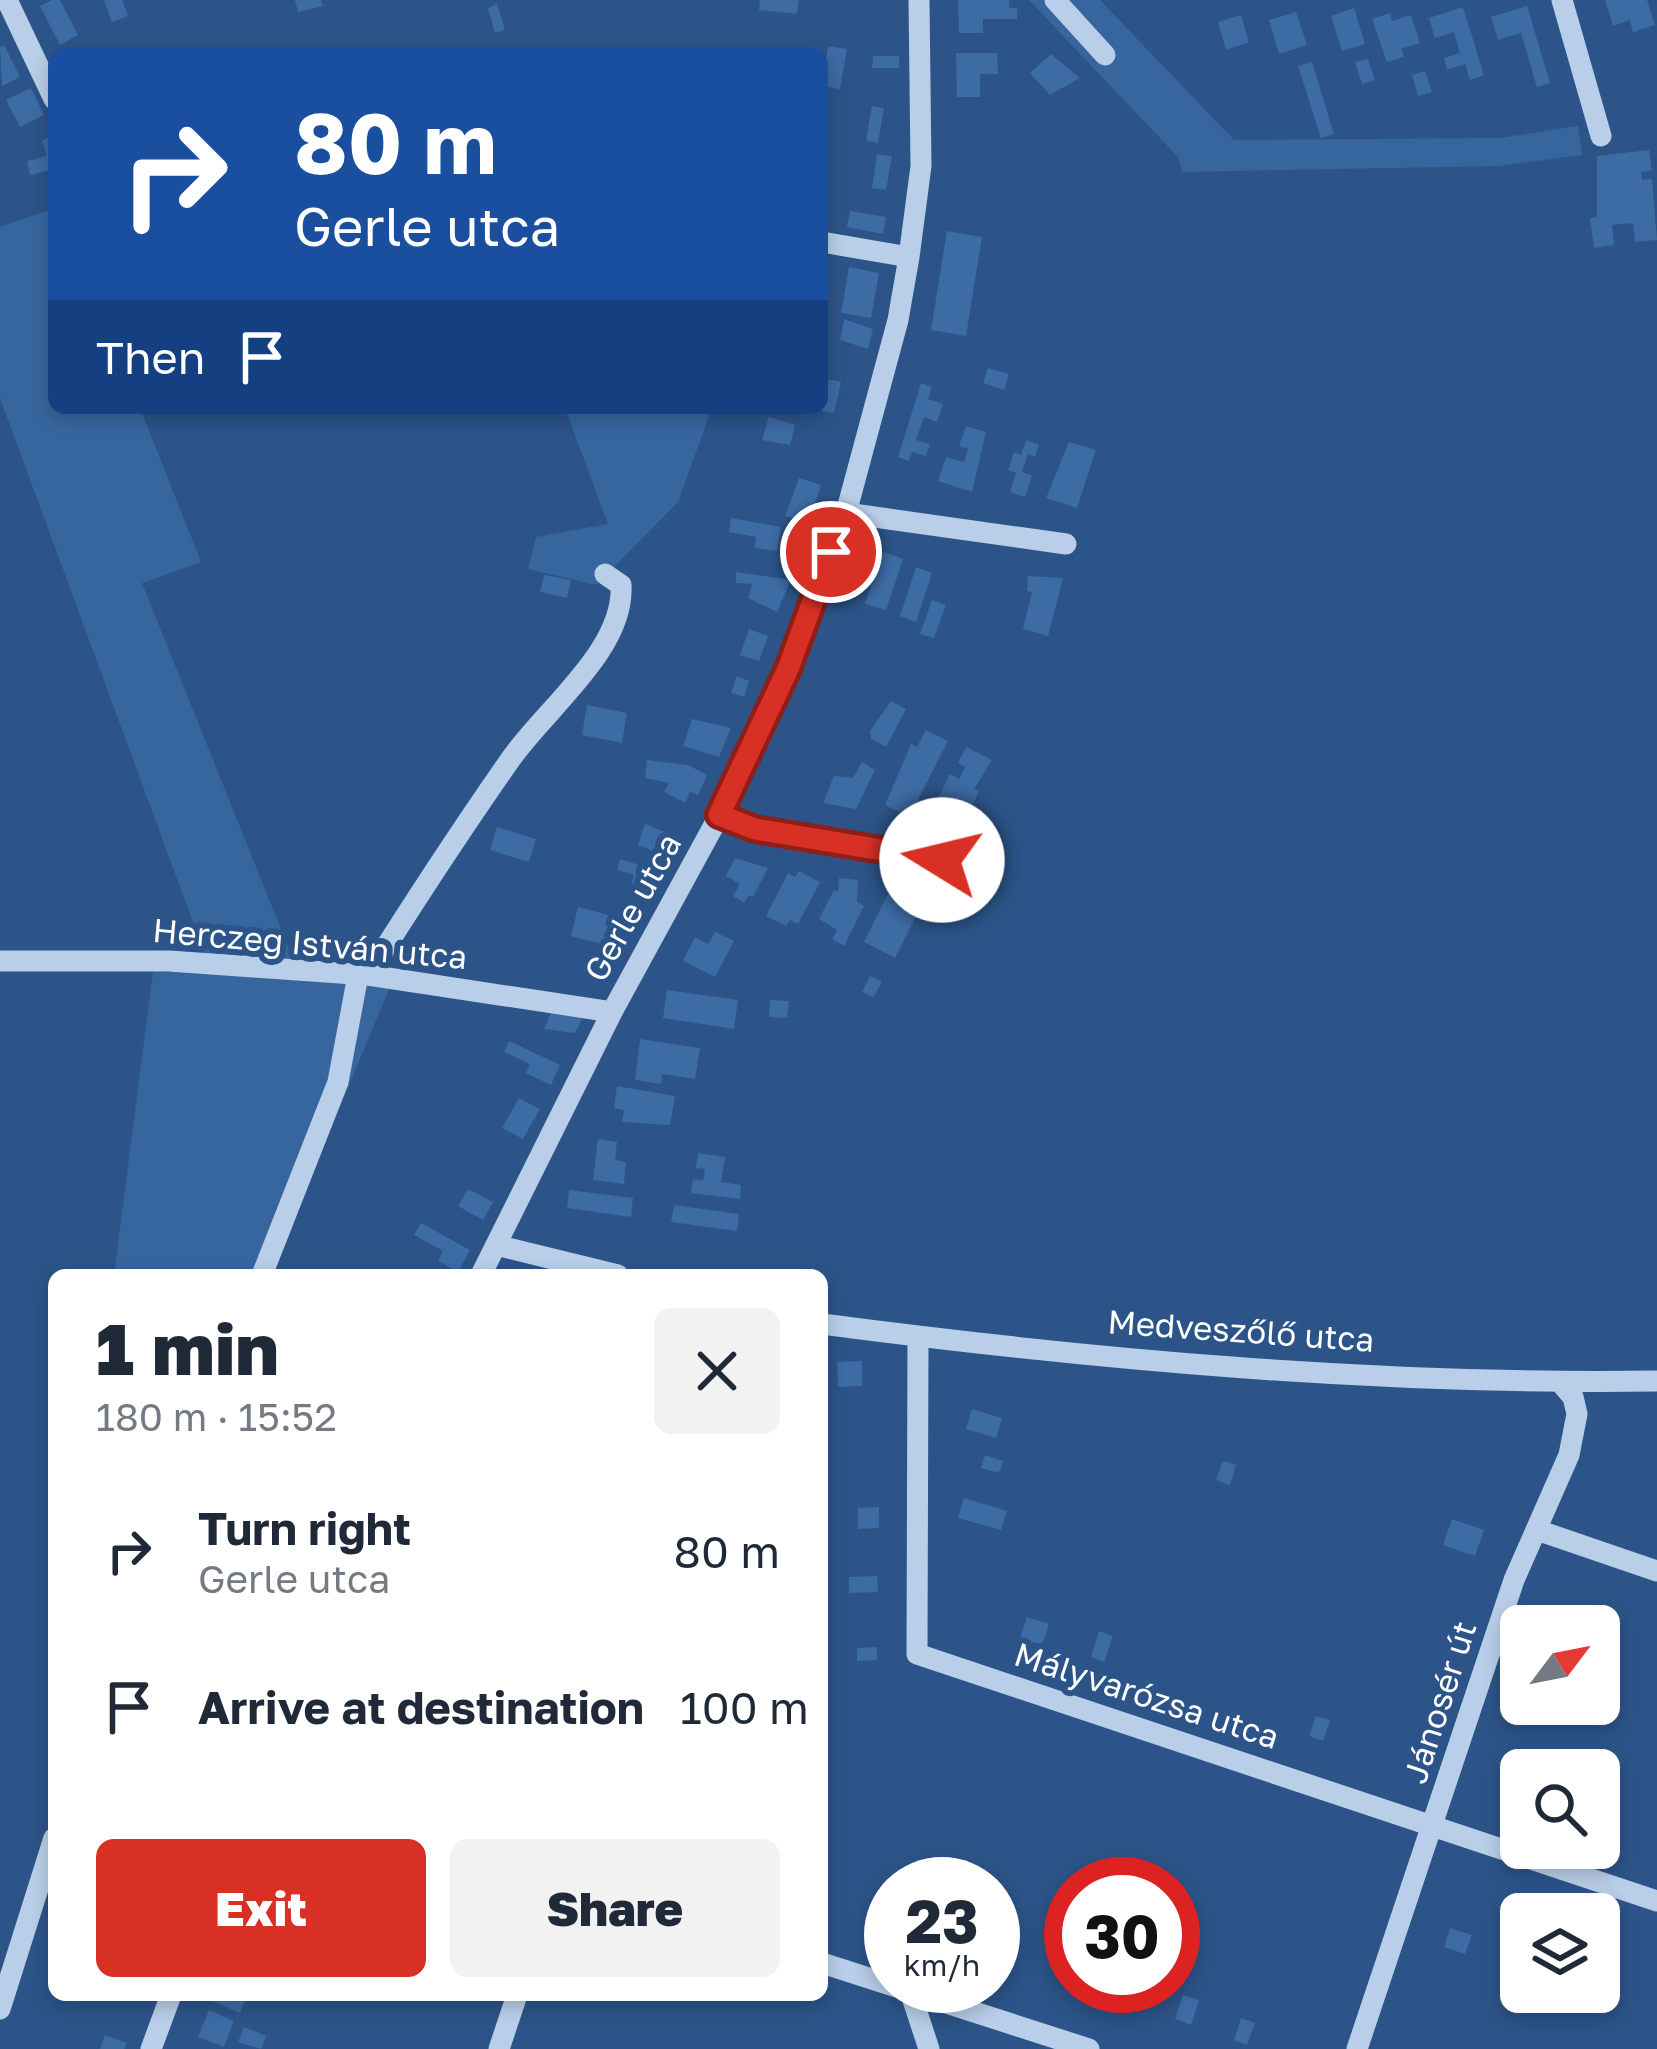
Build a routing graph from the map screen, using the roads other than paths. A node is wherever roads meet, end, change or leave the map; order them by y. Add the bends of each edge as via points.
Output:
1 (8, 0) edge
2 (919, 0) edge
3 (1055, 0) edge
4 (1562, 0) edge
5 (1105, 55) dead end
6 (48, 86) edge
7 (1601, 136) dead end
8 (828, 243) edge
9 (909, 257) junction
10 (846, 513) junction
11 (1066, 544) dead end
12 (605, 574) dead end
13 (719, 815) junction
14 (942, 860) dead end
15 (0, 961) edge
16 (363, 975) junction
17 (612, 1012) junction
18 (496, 1244) junction
19 (264, 1269) edge
20 (484, 1269) edge
21 (594, 1269) edge
22 (828, 1325) edge
23 (918, 1336) junction
24 (1657, 1381) edge
25 (1560, 1382) junction
26 (1537, 1530) junction
27 (1657, 1570) edge
28 (1435, 1826) junction
29 (48, 1857) edge
30 (1657, 1901) edge
31 (828, 1965) edge
32 (864, 1978) edge
33 (169, 2001) edge
34 (516, 2001) edge
35 (0, 2009) edge
36 (917, 2013) edge
37 (972, 2013) edge
38 (151, 2049) edge
39 (499, 2049) edge
40 (929, 2049) edge
41 (1089, 2049) edge
42 (1357, 2049) edge

1 - 6 street
2 - 9 street, Gerle utca via 921,166
3 - 5 street
4 - 7 street
8 - 9 street
9 - 10 street, Gerle utca
10 - 11 street
10 - 13 street, Gerle utca via 788,669
12 - 16 street via 621,585 622,603 583,674 515,753
13 - 14 street via 755,829
13 - 17 street, Gerle utca
15 - 16 street, Herczeg István utca via 170,961
16 - 17 street, Herczeg István utca
16 - 19 street via 338,1082
17 - 18 street, Gerle utca
18 - 20 street, Gerle utca
18 - 21 street
22 - 23 street, Medveszőlő utca
23 - 25 street, Medveszőlő utca via 1252,1369
23 - 28 street, Mályvarózsa utca via 917,1654
24 - 25 street, Medveszőlő utca
25 - 26 street, Jánosér út via 1573,1396 1574,1436
26 - 27 street
26 - 28 street, Jánosér út
28 - 30 street, Mályvarózsa utca
28 - 42 street, Jánosér út
29 - 35 street
31 - 32 street
33 - 38 street
34 - 39 street
36 - 40 street
37 - 41 street

